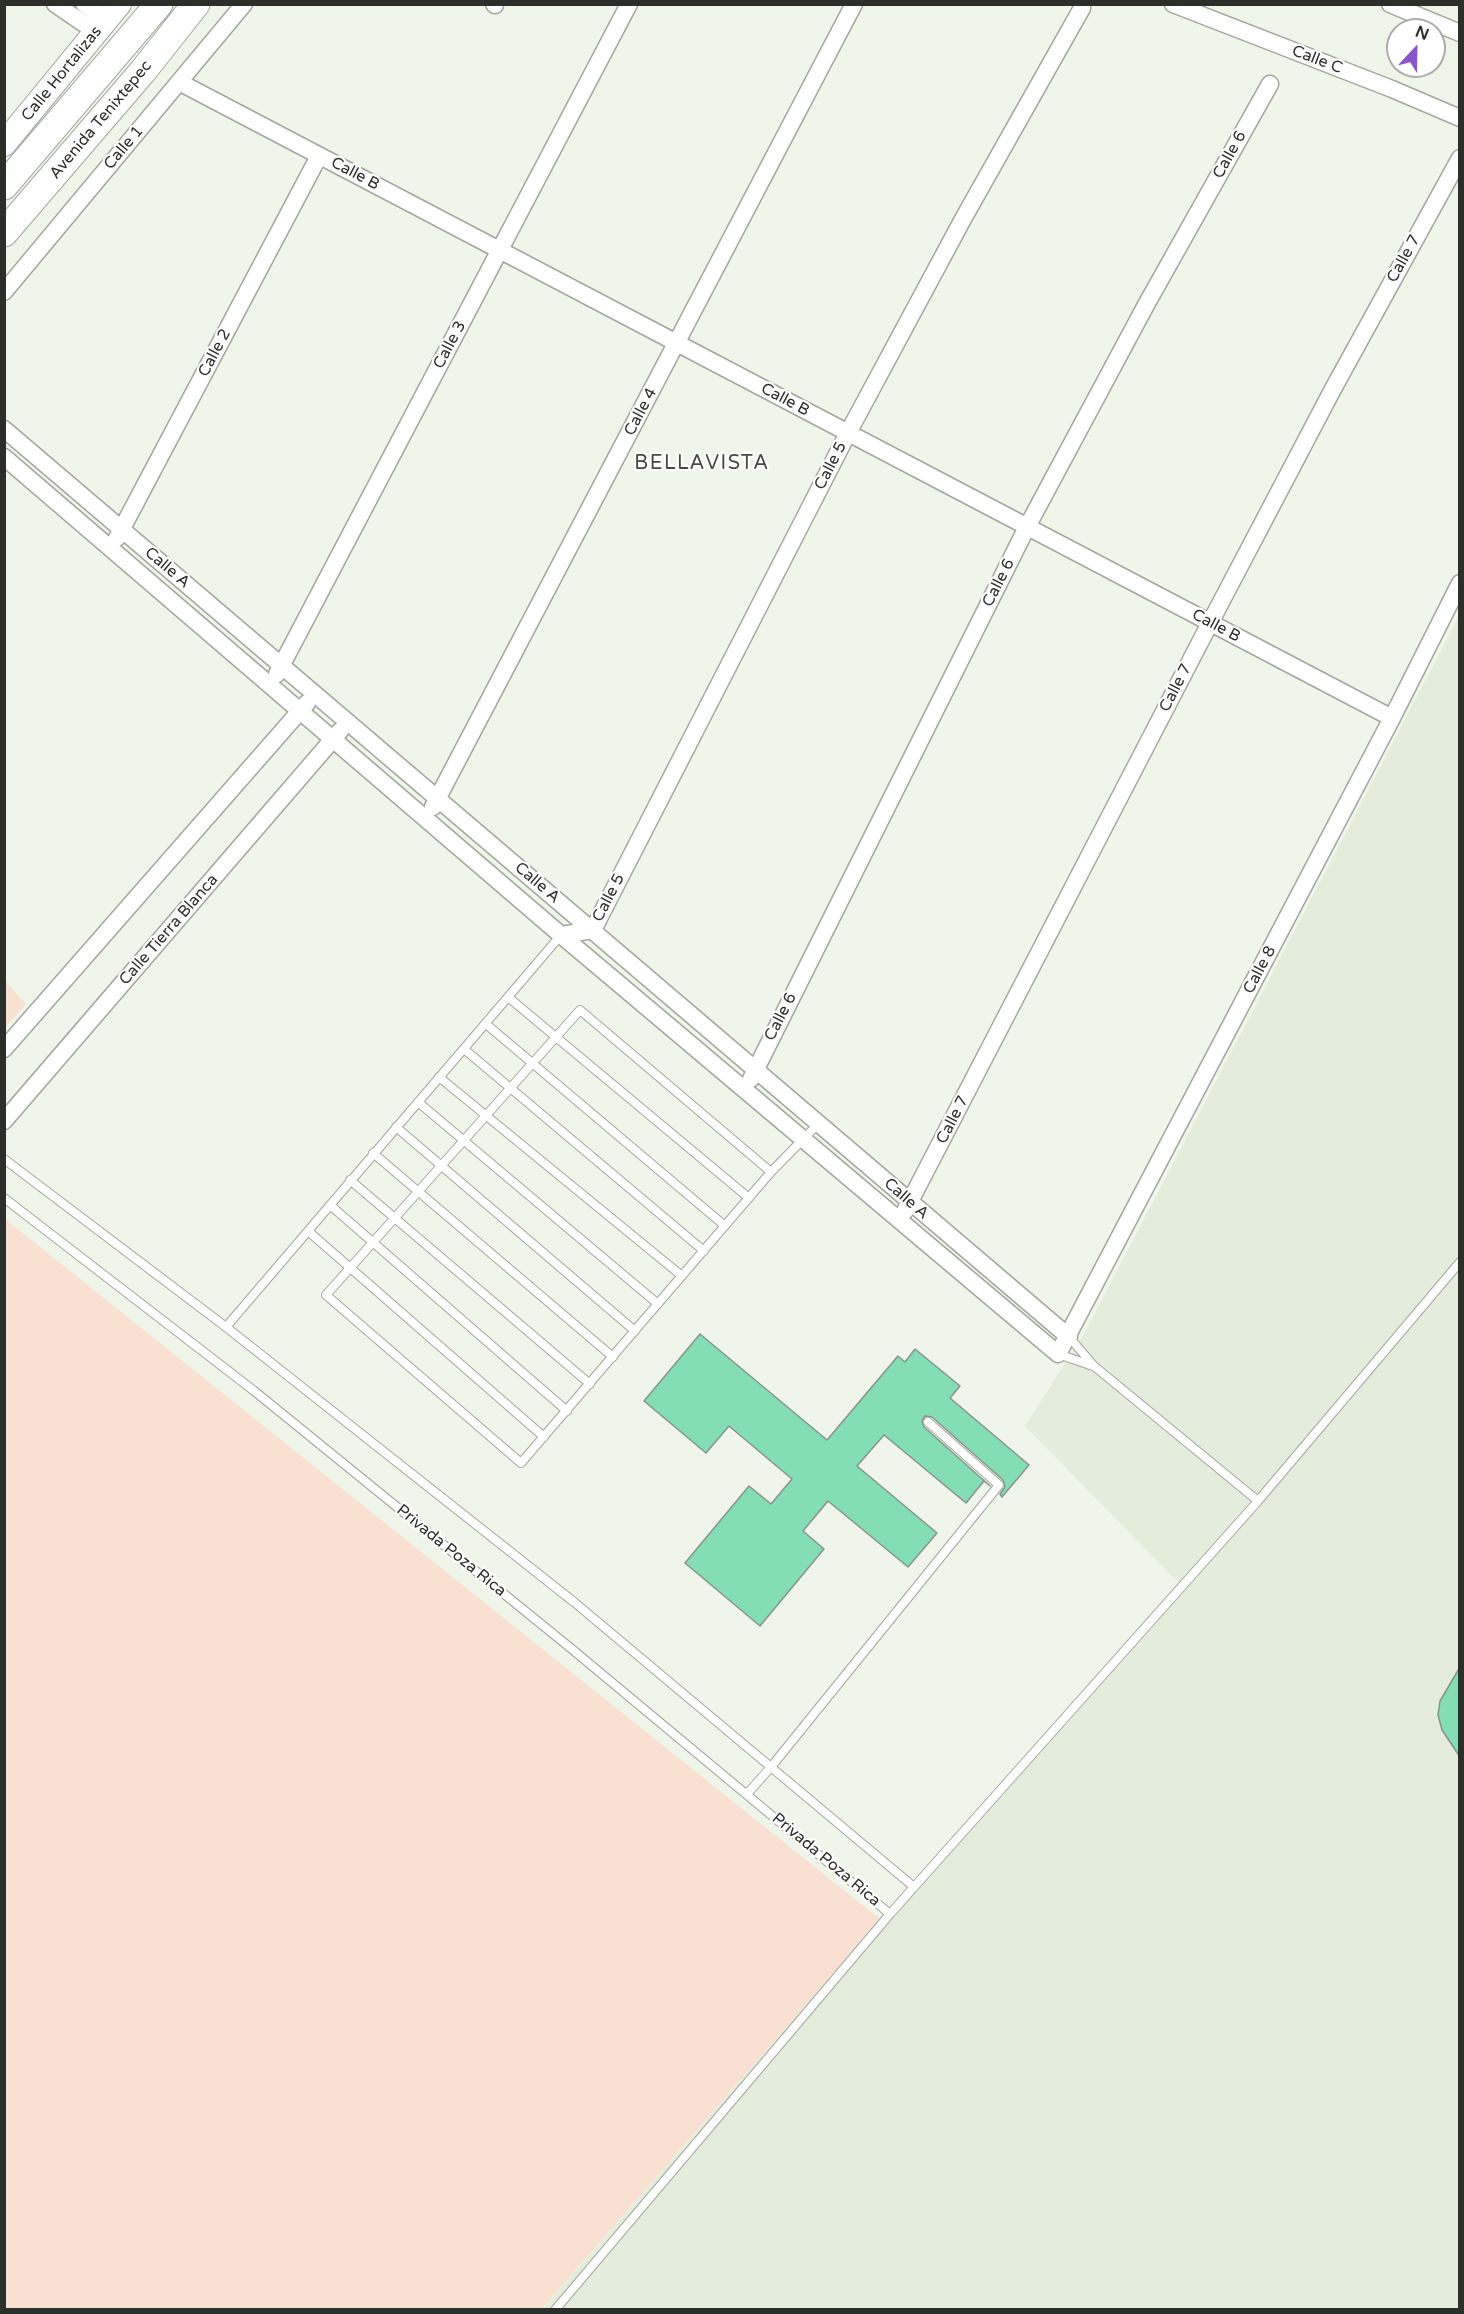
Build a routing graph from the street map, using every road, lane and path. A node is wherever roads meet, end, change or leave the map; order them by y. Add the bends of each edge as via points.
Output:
1 (54, 4) edge
2 (84, 4) edge
3 (159, 4) edge
4 (196, 4) edge
5 (244, 4) edge
6 (629, 4) edge
7 (854, 4) edge
8 (1173, 4) edge
9 (1390, 4) edge
10 (1082, 8) dead end
11 (107, 19) edge
12 (1460, 33) edge
13 (179, 82) junction
14 (1270, 84) dead end
15 (1460, 118) edge
16 (4, 144) edge
17 (319, 156) junction
18 (1460, 158) edge
19 (4, 186) edge
20 (4, 234) edge
21 (500, 250) junction
22 (4, 292) edge
23 (677, 343) junction
24 (4, 429) edge
25 (848, 433) junction
26 (4, 457) edge
27 (1027, 527) junction
28 (121, 529) junction
29 (111, 549) junction
30 (1460, 583) edge
31 (1210, 622) junction
32 (282, 666) junction
33 (271, 686) junction
34 (316, 694) junction
35 (300, 710) junction
36 (1392, 718) junction
37 (348, 721) junction
38 (333, 739) junction
39 (437, 798) junction
40 (426, 819) junction
41 (593, 930) junction
42 (561, 935) junction
43 (508, 997) junction
44 (486, 1024) junction
45 (557, 1038) junction
46 (4, 1049) edge
47 (464, 1049) junction
48 (533, 1065) junction
49 (755, 1070) junction
50 (439, 1077) junction
51 (511, 1089) junction
52 (745, 1090) junction
53 (418, 1102) junction
54 (486, 1116) junction
55 (4, 1121) edge
56 (818, 1124) junction
57 (396, 1127) junction
58 (803, 1139) junction
59 (465, 1140) junction
60 (373, 1153) junction
61 (4, 1159) edge
62 (441, 1166) junction
63 (771, 1172) junction
64 (350, 1180) junction
65 (419, 1192) junction
66 (4, 1197) edge
67 (749, 1198) junction
68 (910, 1203) junction
69 (330, 1204) junction
70 (395, 1220) junction
71 (900, 1222) junction
72 (725, 1226) junction
73 (308, 1231) junction
74 (372, 1243) junction
75 (704, 1251) junction
76 (1460, 1262) edge
77 (350, 1269) junction
78 (682, 1276) junction
79 (658, 1304) junction
80 (226, 1327) junction
81 (635, 1331) junction
82 (1069, 1337) junction
83 (1058, 1354) junction
84 (613, 1357) junction
85 (1094, 1366) junction
86 (590, 1384) junction
87 (567, 1411) junction
88 (928, 1422) dead end
89 (544, 1437) junction
90 (1257, 1501) junction
91 (771, 1767) junction
92 (747, 1794) junction
93 (914, 1887) junction
94 (890, 1914) junction
95 (555, 2310) edge

1 - 11 street
2 - 11 street
3 - 19 main road, Avenida Tenixtepec
4 - 20 main road, Avenida Tenixtepec
5 - 13 street, Calle 1
6 - 21 street, Calle 3
7 - 23 street, Calle 4
8 - 15 street, Calle C
9 - 12 street
10 - 25 street, Calle 5
11 - 16 street, Calle Hortalizas
13 - 17 street, Calle B
13 - 22 street, Calle 1
14 - 27 street, Calle 6
17 - 21 street, Calle B
17 - 28 street, Calle 2
18 - 31 street, Calle 7
21 - 23 street, Calle B
21 - 32 street, Calle 3
23 - 25 street, Calle B
23 - 39 street, Calle 4
24 - 28 street, Calle A
25 - 27 street, Calle B
25 - 41 street, Calle 5
26 - 29 street, Calle A
27 - 31 street, Calle B
27 - 49 street, Calle 6
28 - 29 street, Calle 2
28 - 32 street, Calle A
29 - 33 street, Calle A
30 - 36 street, Calle 8
31 - 36 street, Calle B
31 - 68 street, Calle 7
32 - 33 street, Calle 3
32 - 34 street, Calle A
33 - 35 street, Calle A
34 - 35 street
34 - 37 street, Calle A
35 - 38 street, Calle A
35 - 46 street
36 - 82 street, Calle 8
37 - 38 street, Calle Tierra Blanca
37 - 39 street, Calle A
38 - 40 street, Calle A
38 - 55 street, Calle Tierra Blanca
39 - 40 street, Calle 4
39 - 41 street, Calle A
40 - 42 street, Calle A
41 - 42 street
41 - 49 street, Calle A
42 - 43 lane
42 - 52 street, Calle A
43 - 44 lane
43 - 45 lane
44 - 47 lane
44 - 48 lane
45 - 48 lane
45 - 63 lane via 580,1010
45 - 67 lane
47 - 50 lane
47 - 51 lane
48 - 51 lane
48 - 72 lane
49 - 52 street, Calle 6
49 - 56 street, Calle A
50 - 53 lane
50 - 54 lane
51 - 54 lane
51 - 75 lane
52 - 58 street, Calle A
53 - 57 lane
53 - 59 lane
54 - 59 lane
54 - 78 lane
56 - 58 lane
56 - 68 street, Calle A
57 - 60 lane
57 - 62 lane
58 - 63 lane
58 - 71 street, Calle A
59 - 62 lane
59 - 79 lane
60 - 64 lane
60 - 65 lane
61 - 80 lane
62 - 65 lane
62 - 81 lane
63 - 67 lane
64 - 69 lane
64 - 70 lane
65 - 70 lane
65 - 84 lane
66 - 92 lane, Privada Poza Rica via 272,1405
67 - 72 lane
68 - 71 street, Calle 7
68 - 82 street, Calle A
69 - 73 lane
69 - 74 lane
70 - 74 lane
70 - 86 lane
71 - 83 street, Calle A
72 - 75 lane
73 - 77 lane
73 - 80 lane
74 - 77 lane
74 - 87 lane
75 - 78 lane
76 - 90 lane
77 - 89 lane
77 - 89 lane via 326,1295 521,1463
78 - 79 lane
79 - 81 lane
80 - 91 lane via 574,1602
81 - 84 lane
82 - 83 street, Calle 8
82 - 85 lane
83 - 85 lane
84 - 86 lane
85 - 90 lane
86 - 87 lane
87 - 89 lane
88 - 91 lane via 999,1485
90 - 93 lane
91 - 92 lane
91 - 93 lane
92 - 94 lane, Privada Poza Rica
93 - 94 lane
94 - 95 lane

